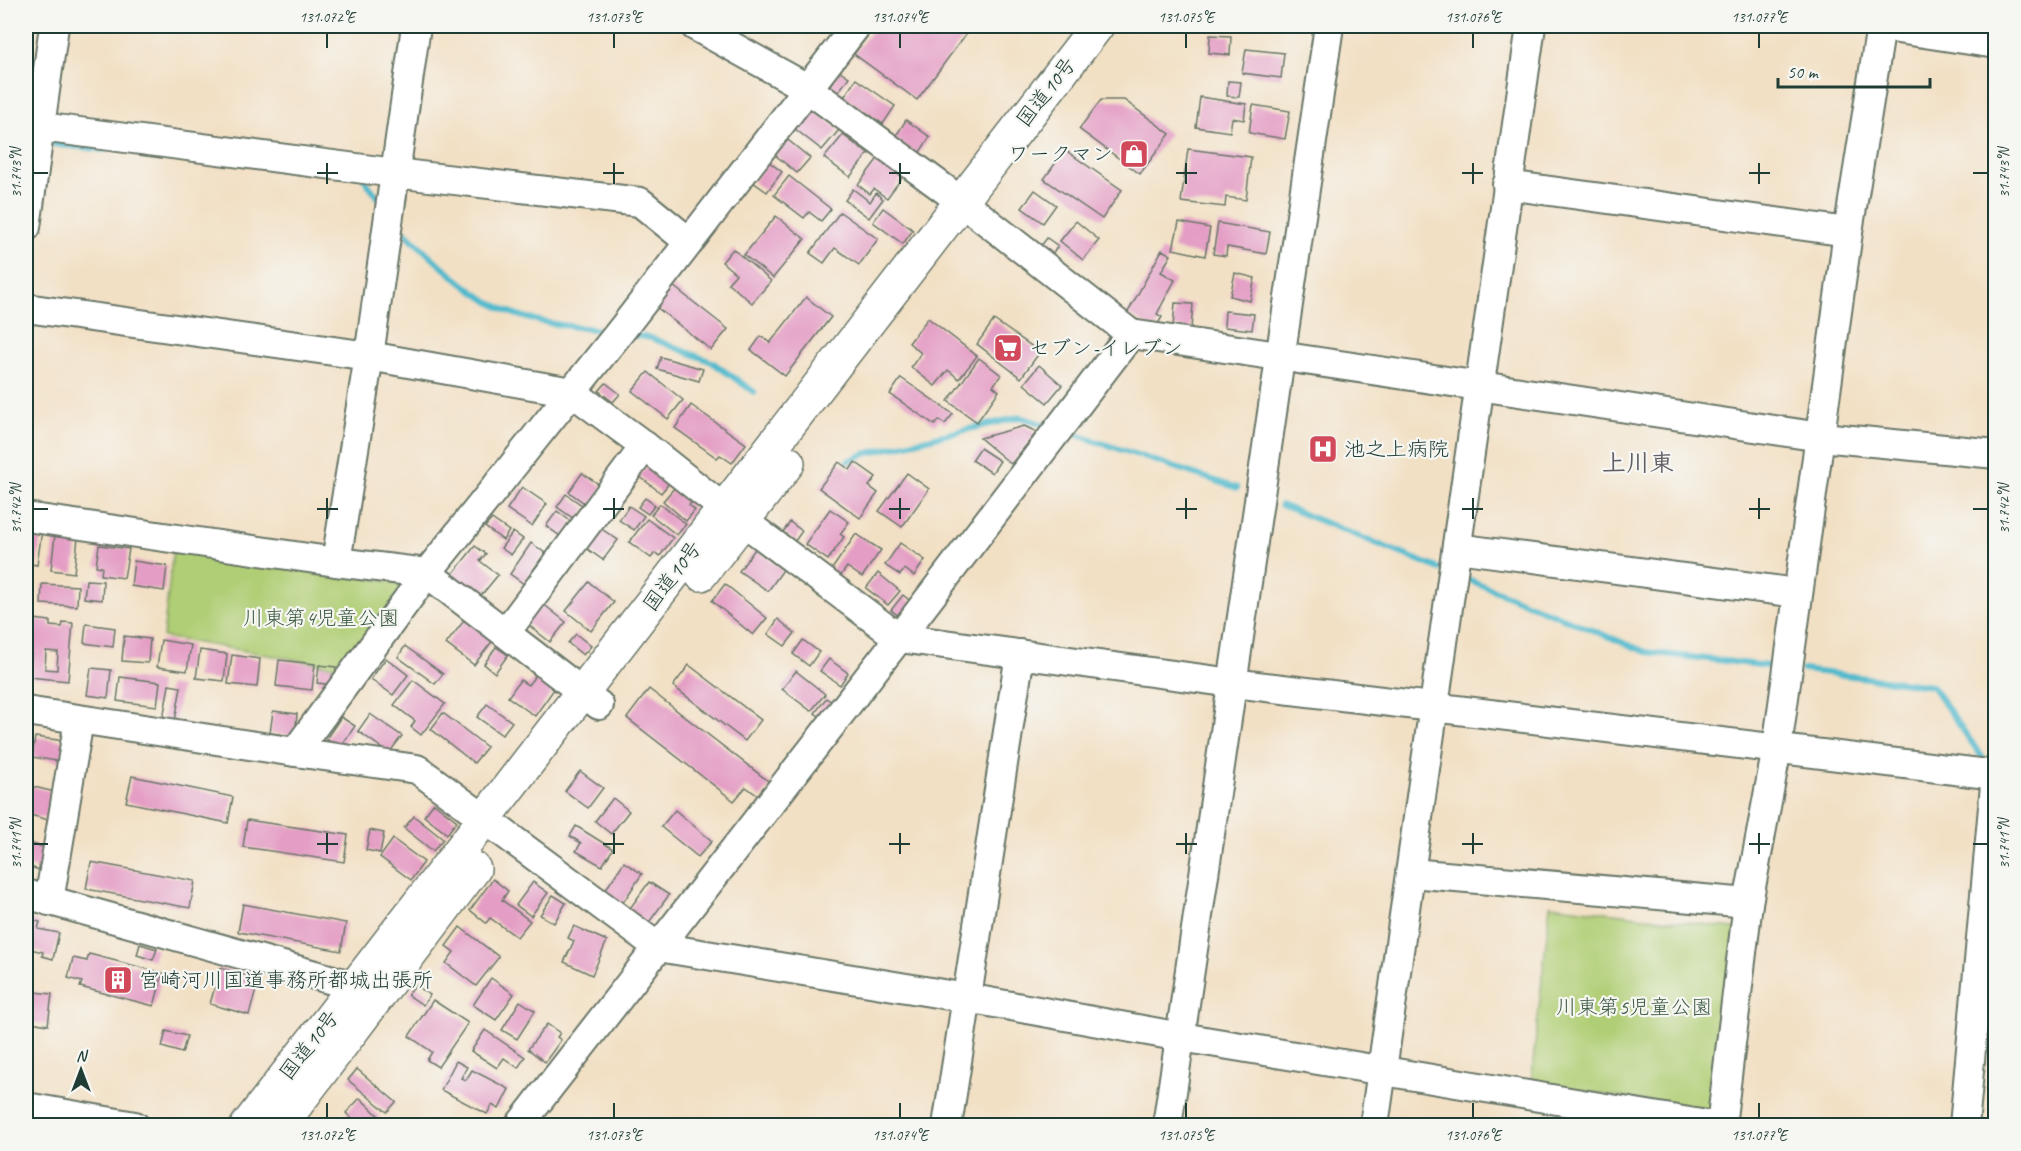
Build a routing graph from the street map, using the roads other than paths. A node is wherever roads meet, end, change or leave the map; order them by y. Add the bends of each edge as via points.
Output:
1 (54, 26) edge
2 (416, 26) edge
3 (694, 26) edge
4 (856, 26) edge
5 (1097, 26) edge
6 (1122, 26) edge
7 (1329, 26) edge
8 (1531, 26) edge
9 (1880, 26) edge
10 (1995, 44) edge
11 (807, 88) junction
12 (40, 126) junction
13 (394, 177) junction
14 (1507, 185) junction
15 (970, 209) junction
16 (26, 227) edge
17 (1848, 232) junction
18 (688, 242) junction
19 (26, 308) edge
20 (1131, 334) junction
21 (1279, 355) junction
22 (369, 356) junction
23 (1479, 386) junction
24 (572, 392) junction
25 (1821, 437) junction
26 (645, 446) junction
27 (1995, 454) edge
28 (733, 514) junction
29 (26, 518) edge
30 (1457, 548) junction
31 (336, 562) junction
32 (428, 573) junction
33 (1797, 593) junction
34 (506, 632) junction
35 (898, 638) junction
36 (1020, 654) junction
37 (1233, 683) junction
38 (591, 700) junction
39 (1434, 708) junction
40 (26, 711) edge
41 (79, 720) junction
42 (1777, 748) junction
43 (295, 753) junction
44 (1995, 775) edge
45 (494, 826) junction
46 (1411, 873) junction
47 (37, 897) edge
48 (1748, 903) junction
49 (658, 946) junction
50 (354, 986) junction
51 (967, 998) junction
52 (1181, 1037) junction
53 (1382, 1070) junction
54 (26, 1107) edge
55 (135, 1125) edge
56 (247, 1125) edge
57 (280, 1125) edge
58 (519, 1125) edge
59 (947, 1125) edge
60 (1167, 1125) edge
61 (1374, 1125) edge
62 (1713, 1125) edge
63 (1721, 1125) edge
64 (1964, 1125) edge

1 - 12 street
2 - 13 street
3 - 11 street
4 - 11 street
5 - 15 highway, 国道10号
6 - 15 highway, 国道10号
7 - 21 street
8 - 14 street
9 - 10 street
9 - 17 street
11 - 15 street
11 - 18 street
12 - 13 street
12 - 16 street
13 - 18 street via 640,202
13 - 22 street
14 - 17 street
14 - 23 street
15 - 20 street
15 - 28 highway, 国道10号 via 910,301
17 - 25 street
18 - 24 street
19 - 22 street
20 - 21 street
20 - 35 street
21 - 23 street
21 - 37 street
22 - 24 street
22 - 31 street
23 - 25 street
23 - 30 street
24 - 26 street
24 - 32 street
25 - 27 street
25 - 33 street
26 - 28 street
26 - 34 street
28 - 35 street
28 - 38 highway, 国道10号
29 - 31 street
30 - 33 street
30 - 39 street
31 - 32 street
32 - 34 street
32 - 43 street
33 - 42 street
34 - 38 street
35 - 36 street
35 - 49 street
36 - 37 street
36 - 51 street
37 - 39 street
37 - 52 street
38 - 45 highway, 国道10号
39 - 42 street
39 - 46 street
40 - 41 street
41 - 43 street
41 - 47 street
42 - 44 street
42 - 48 street
43 - 45 street via 417,769
44 - 64 street
45 - 49 street
45 - 50 highway, 国道10号
45 - 57 highway, 国道10号
46 - 48 street
46 - 53 street
47 - 50 street
48 - 63 street
49 - 51 street
49 - 58 street
50 - 56 highway, 国道10号
51 - 52 street
51 - 59 street
52 - 53 street
52 - 60 street
53 - 61 street
53 - 62 street
54 - 55 street

